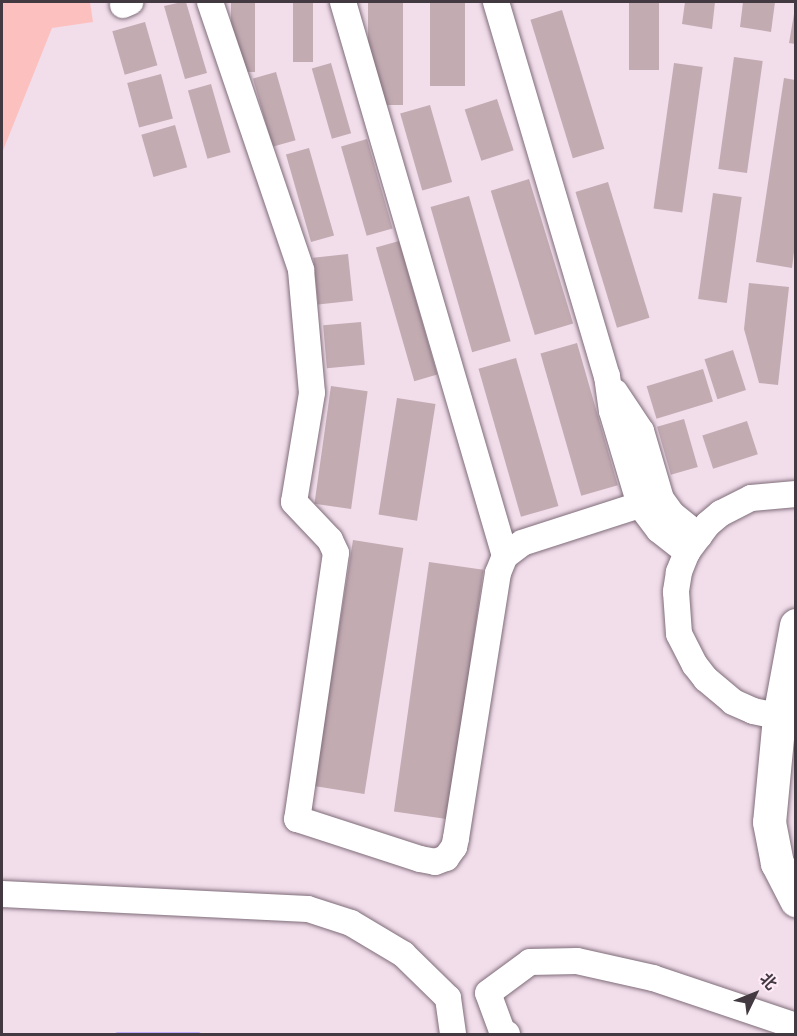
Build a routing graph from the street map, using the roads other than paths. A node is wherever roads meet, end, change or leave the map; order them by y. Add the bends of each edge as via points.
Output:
1 (210, 2) edge
2 (343, 2) edge
3 (496, 2) edge
4 (607, 376) junction
5 (795, 494) edge
6 (640, 505) junction
7 (693, 544) junction
8 (505, 556) junction
9 (795, 625) edge
10 (787, 718) edge
11 (795, 767) edge
12 (795, 845) edge
13 (2, 894) edge
14 (795, 900) edge
15 (488, 993) junction
16 (448, 998) junction
17 (795, 1026) edge
18 (502, 1034) edge
19 (453, 1035) edge

1 - 8 street via 301,270 312,393 294,502 330,540 336,554 297,819 420,859 435,862 449,855 456,838 498,573
2 - 8 street
3 - 4 street
4 - 6 street via 612,411
4 - 7 street via 641,431 661,499
5 - 7 street via 766,495 734,504
6 - 7 street via 659,530
6 - 8 street via 522,543
7 - 10 street via 676,592 676,616 685,648 719,692 733,702
9 - 10 main road
10 - 14 main road via 769,822 777,863
11 - 12 main road
13 - 16 street via 309,909 351,923 403,954
15 - 16 street
15 - 17 street via 530,962 577,961 652,978
15 - 18 street
16 - 19 street

